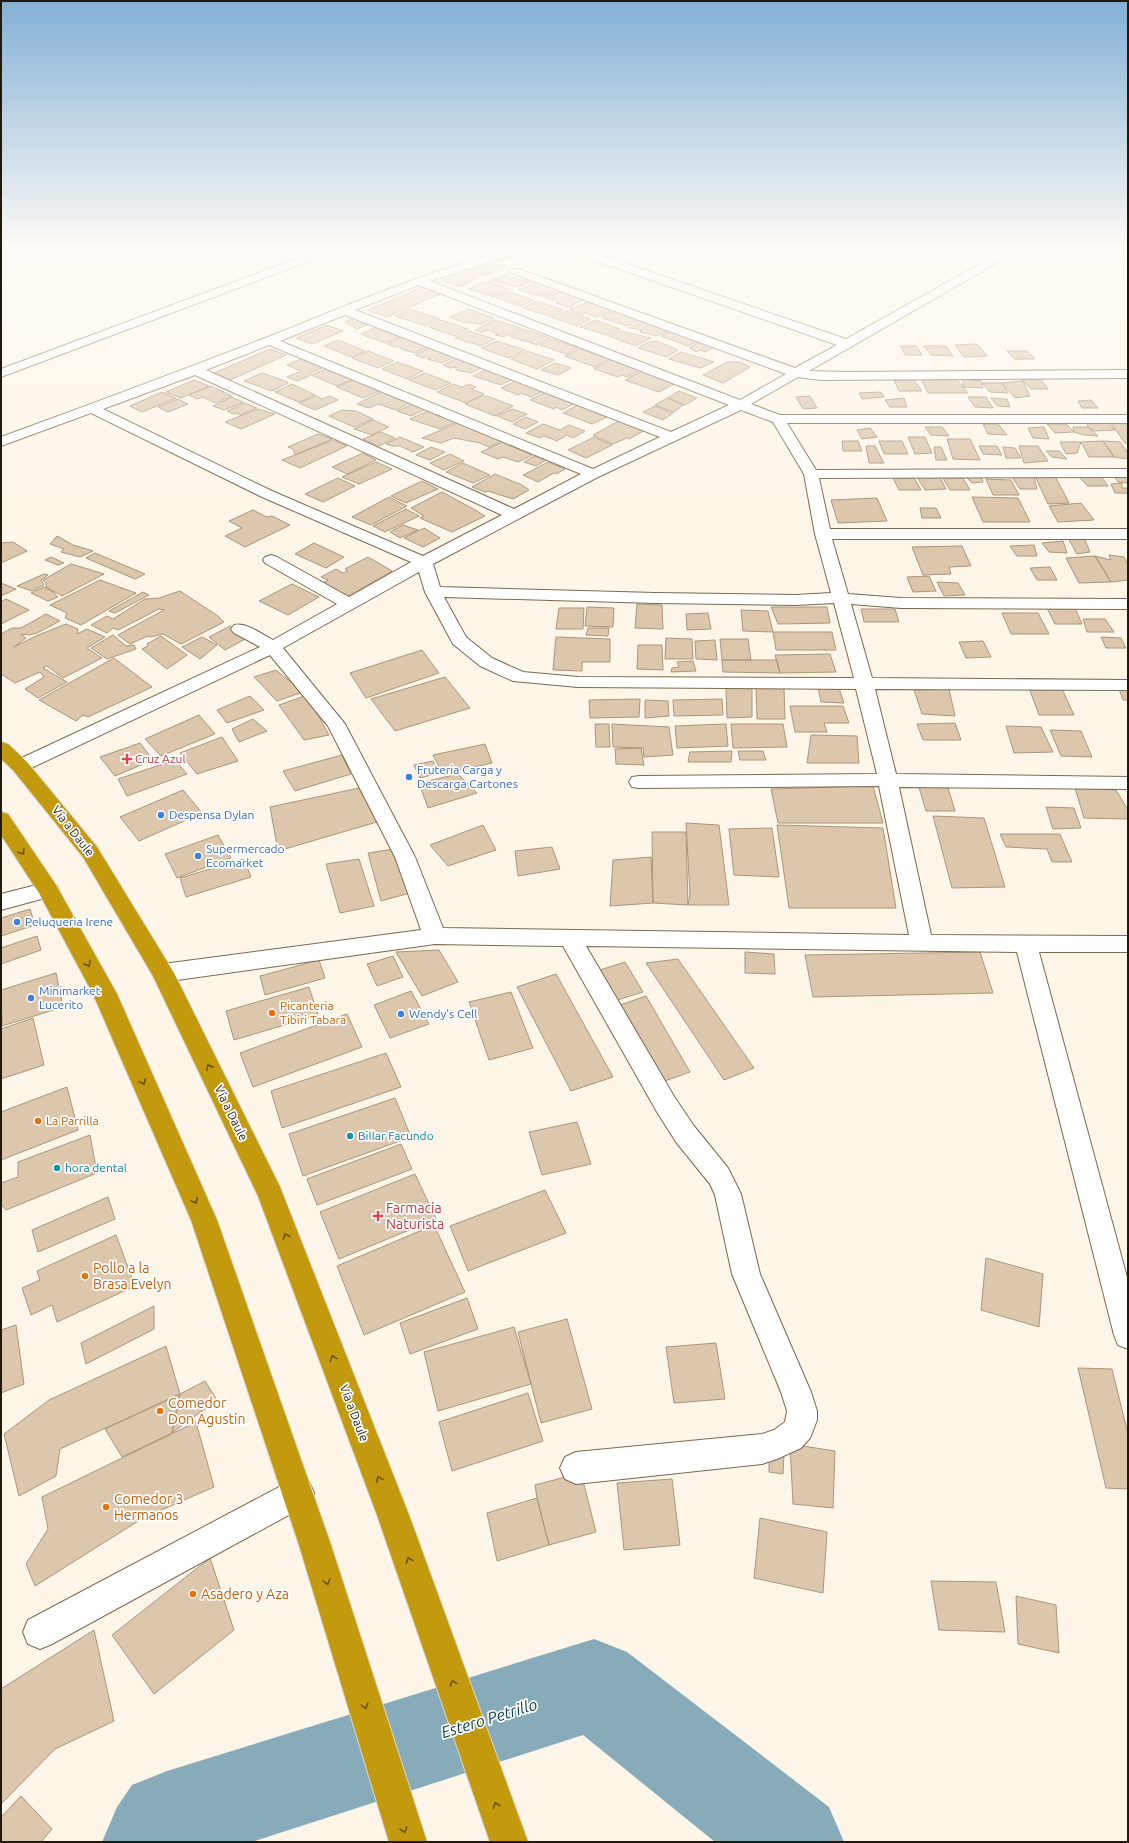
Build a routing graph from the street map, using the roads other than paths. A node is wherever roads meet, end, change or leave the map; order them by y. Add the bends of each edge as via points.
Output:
1 (111, 331) edge
2 (295, 331) edge
3 (398, 331) edge
4 (548, 331) edge
5 (680, 331) edge
6 (809, 331) edge
7 (870, 331) edge
8 (270, 341) junction
9 (847, 344) junction
10 (195, 370) junction
11 (1, 372) edge
12 (796, 373) junction
13 (1128, 374) edge
14 (740, 405) junction
15 (93, 409) junction
16 (778, 419) junction
17 (1128, 419) edge
18 (672, 437) junction
19 (1, 442) edge
20 (1128, 473) edge
21 (593, 474) junction
22 (811, 474) junction
23 (514, 515) junction
24 (823, 534) junction
25 (1128, 534) edge
26 (272, 560) dead end
27 (424, 562) junction
28 (433, 592) junction
29 (841, 598) junction
30 (349, 604) junction
31 (1128, 604) edge
32 (240, 629) dead end
33 (273, 648) junction
34 (864, 683) junction
35 (1128, 685) edge
36 (1, 748) edge
37 (20, 766) junction
38 (888, 780) junction
39 (639, 782) dead end
40 (1128, 783) edge
41 (1, 819) edge
42 (48, 890) junction
43 (1, 902) edge
44 (435, 936) junction
45 (570, 939) junction
46 (922, 943) junction
47 (1026, 944) junction
48 (1128, 944) edge
49 (163, 973) junction
50 (1128, 1335) edge
51 (576, 1468) dead end
52 (298, 1493) junction
53 (40, 1632) dead end
54 (408, 1842) edge
55 (509, 1842) edge

1 - 11 street
2 - 8 street
3 - 18 street
4 - 14 street
5 - 12 street
6 - 9 street
7 - 9 street
8 - 10 street
8 - 21 street
9 - 12 street
10 - 15 street
10 - 23 street
12 - 13 street via 820,376
12 - 14 street
14 - 16 street
14 - 18 street
15 - 19 street
15 - 27 street via 267,494
16 - 17 street
16 - 22 street
18 - 21 street
20 - 22 street
21 - 23 street
22 - 24 street
23 - 27 street
24 - 25 street
24 - 29 street
26 - 30 street
27 - 28 street
27 - 30 street
28 - 29 street via 655,598
28 - 34 street via 459,640 486,662 519,677 578,682
29 - 31 street via 901,603
29 - 34 street
30 - 33 street
32 - 33 street
33 - 37 street
33 - 44 street via 336,724 405,857
34 - 35 street
34 - 38 street
36 - 37 highway, Vía a Daule
37 - 49 highway, Vía a Daule via 90,852
38 - 39 street
38 - 40 street
38 - 46 street
41 -> 42 highway
42 - 43 street
42 -> 52 highway via 105,994 204,1220
44 - 45 street
44 - 49 street
45 - 46 street
45 - 51 street via 666,1105 685,1134 719,1176 728,1194 746,1274 802,1411 799,1428 787,1440 762,1449
46 - 47 street
47 - 48 street
47 - 50 street
55 -> 49 highway, Vía a Daule via 393,1515 271,1195
52 - 53 street
52 -> 54 highway

